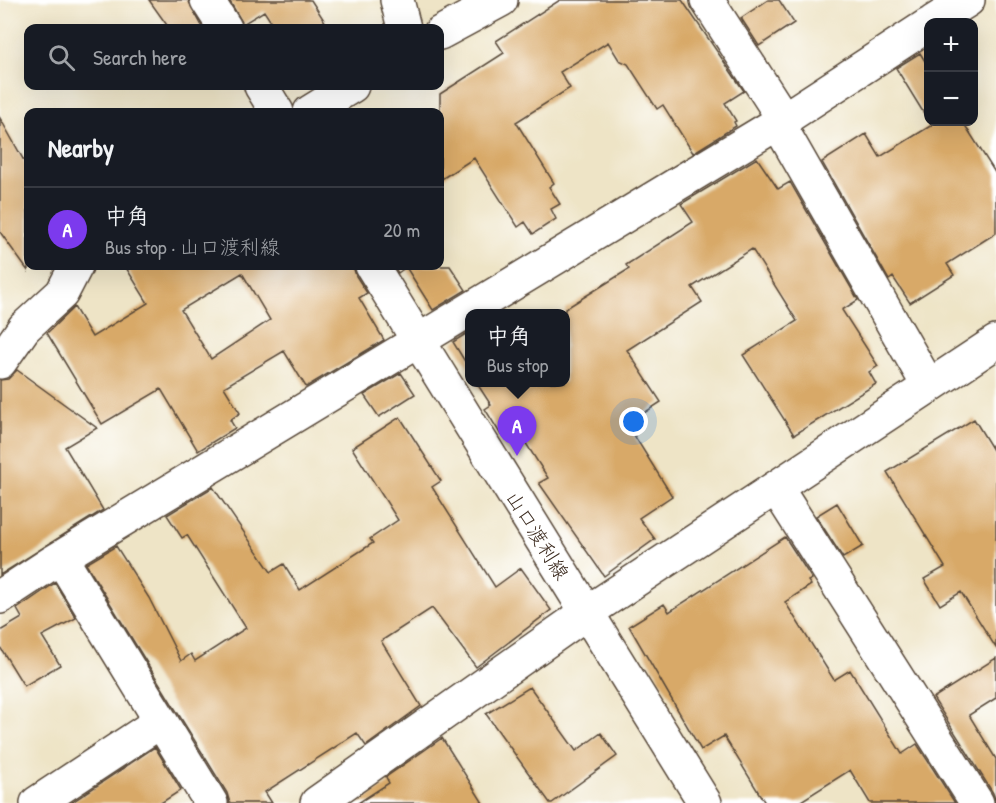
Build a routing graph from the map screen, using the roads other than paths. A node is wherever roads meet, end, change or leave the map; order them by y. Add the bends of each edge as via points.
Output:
1 (207, 0) edge
2 (398, 0) edge
3 (501, 0) edge
4 (707, 0) edge
5 (968, 0) edge
6 (939, 18) edge
7 (222, 24) edge
8 (403, 24) edge
9 (924, 28) edge
10 (444, 31) edge
11 (264, 90) edge
12 (346, 90) edge
13 (275, 108) edge
14 (316, 108) edge
15 (780, 121) junction
16 (74, 270) edge
17 (374, 270) edge
18 (469, 309) edge
19 (465, 312) edge
20 (418, 340) junction
21 (996, 342) edge
22 (0, 362) edge
23 (928, 385) junction
24 (777, 489) junction
25 (61, 558) junction
26 (0, 597) edge
27 (586, 613) junction
28 (161, 721) junction
29 (37, 803) edge
30 (211, 803) edge
31 (317, 803) edge
32 (705, 803) edge
33 (977, 803) edge

1 - 7 street
2 - 8 street
3 - 10 street
4 - 15 street
5 - 6 street
9 - 15 street
11 - 13 street
12 - 14 street
15 - 18 street
15 - 23 street
16 - 22 street via 62,293 24,328
17 - 20 street, 山口渡利線
19 - 20 street
20 - 25 street
20 - 27 street, 山口渡利線
21 - 23 street
23 - 24 street
24 - 27 street
24 - 33 street
25 - 26 street
25 - 28 street
27 - 31 street
27 - 32 street, 山口渡利線
28 - 29 street
28 - 30 street

